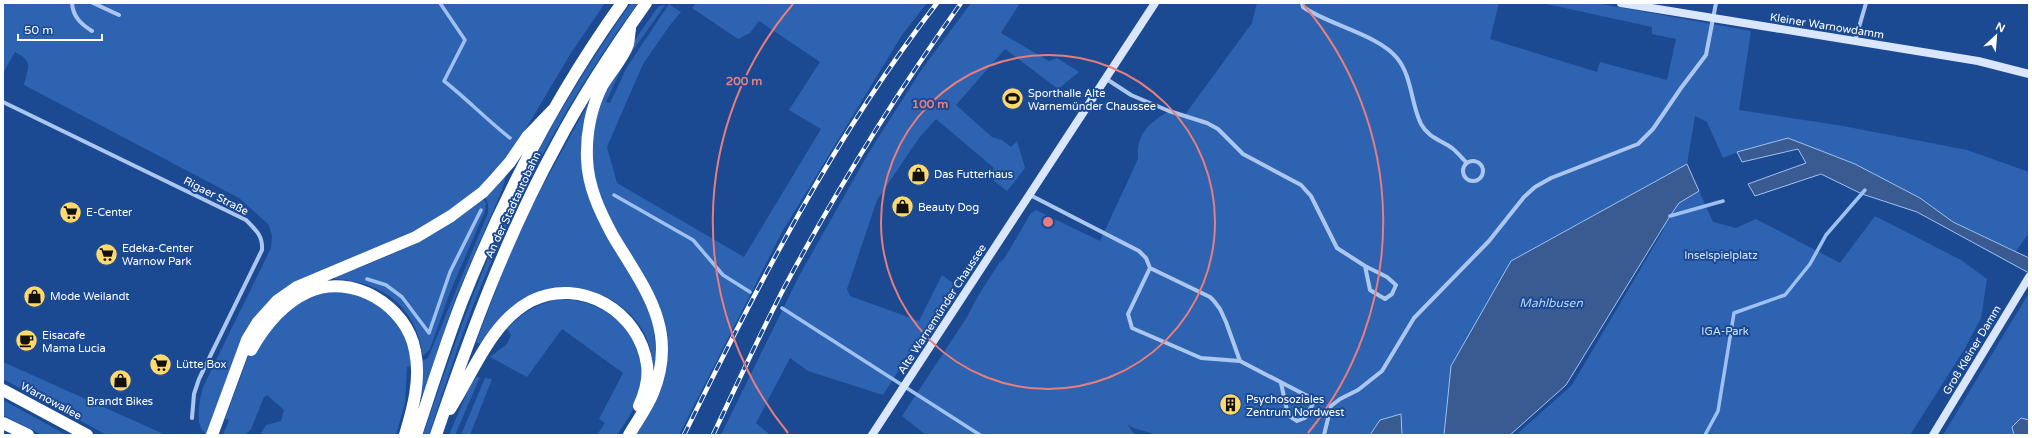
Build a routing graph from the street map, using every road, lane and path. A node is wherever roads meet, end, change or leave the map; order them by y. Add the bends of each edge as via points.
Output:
1 (72, 3) edge
2 (93, 3) edge
3 (622, 3) edge
4 (646, 3) edge
5 (1155, 3) edge
6 (1302, 3) edge
7 (1621, 3) edge
8 (1866, 3) edge
9 (1716, 4) edge
10 (119, 15) dead end
11 (1712, 19) junction
12 (630, 26) junction
13 (92, 31) dead end
14 (1854, 42) junction
15 (2029, 74) edge
16 (1105, 78) junction
17 (3, 102) edge
18 (553, 110) junction
19 (1467, 163) junction
20 (1030, 194) junction
21 (1364, 266) junction
22 (1150, 268) junction
23 (2029, 277) edge
24 (1240, 361) junction
25 (1281, 383) junction
26 (3, 390) edge
27 (192, 418) dead end
28 (3, 423) edge
29 (440, 423) junction
30 (215, 434) edge
31 (28, 435) edge
32 (87, 435) edge
33 (404, 435) edge
34 (416, 435) edge
35 (436, 435) edge
36 (621, 435) edge
37 (629, 435) edge
38 (872, 435) edge
39 (1324, 435) edge
40 (1933, 435) edge

1 - 13 street via 75,17
2 - 10 street
3 - 18 highway, An der Stadtautobahn
4 - 12 highway, An der Stadtautobahn
5 - 16 street, Alte Warnemünder Chaussee
6 - 19 street via 1303,7 1313,13 1371,40 1397,57 1421,124 1429,135 1452,148
7 - 11 street, Kleiner Warnowdamm
8 - 14 street
9 - 11 street
11 - 14 street, Kleiner Warnowdamm
11 - 39 street via 1706,55 1647,137 1638,144 1551,178 1524,197 1489,241 1414,318 1382,371 1364,386 1331,406
12 - 29 highway, An der Stadtautobahn via 592,82 530,196 478,315
12 - 37 highway via 628,45 603,85 594,105 587,147 593,194 655,309 662,338 658,379 645,409
14 - 15 street, Kleiner Warnowdamm via 1978,61
16 - 20 street, Alte Warnemünder Chaussee
16 - 21 street via 1131,95 1207,123 1225,134 1243,154 1301,184 1311,196 1337,248
17 - 27 street, Rigaer Straße via 246,220 258,231 262,250 199,379 194,394
18 - 30 highway via 491,183 451,216 416,237 297,287 277,301 258,322 248,340
18 - 34 highway, An der Stadtautobahn via 511,190 462,302
19 - 19 street via 1463,168 1463,175 1467,180 1477,181 1482,176 1482,167 1474,161
20 - 22 street via 1139,251 1146,258
20 - 38 street, Alte Warnemünder Chaussee
21 - 21 street via 1370,290 1385,299 1392,294 1396,285 1387,276
22 - 24 street via 1214,301 1226,322
22 - 24 street via 1128,314 1132,328 1200,358
23 - 40 street, Groß Kleiner Damm
24 - 25 street
25 - 25 street via 1288,415 1297,421 1305,418 1316,400
26 - 32 highway, Warnowallee
28 - 31 highway
29 - 35 highway, An der Stadtautobahn
29 - 36 highway via 486,348 507,321 531,301 568,293 591,297 605,303 630,324 642,345 648,366 647,385 639,406
30 - 33 highway via 249,354 269,322 288,303 309,291 339,287 360,290 382,301 401,318 412,339 417,363 417,383 414,405

